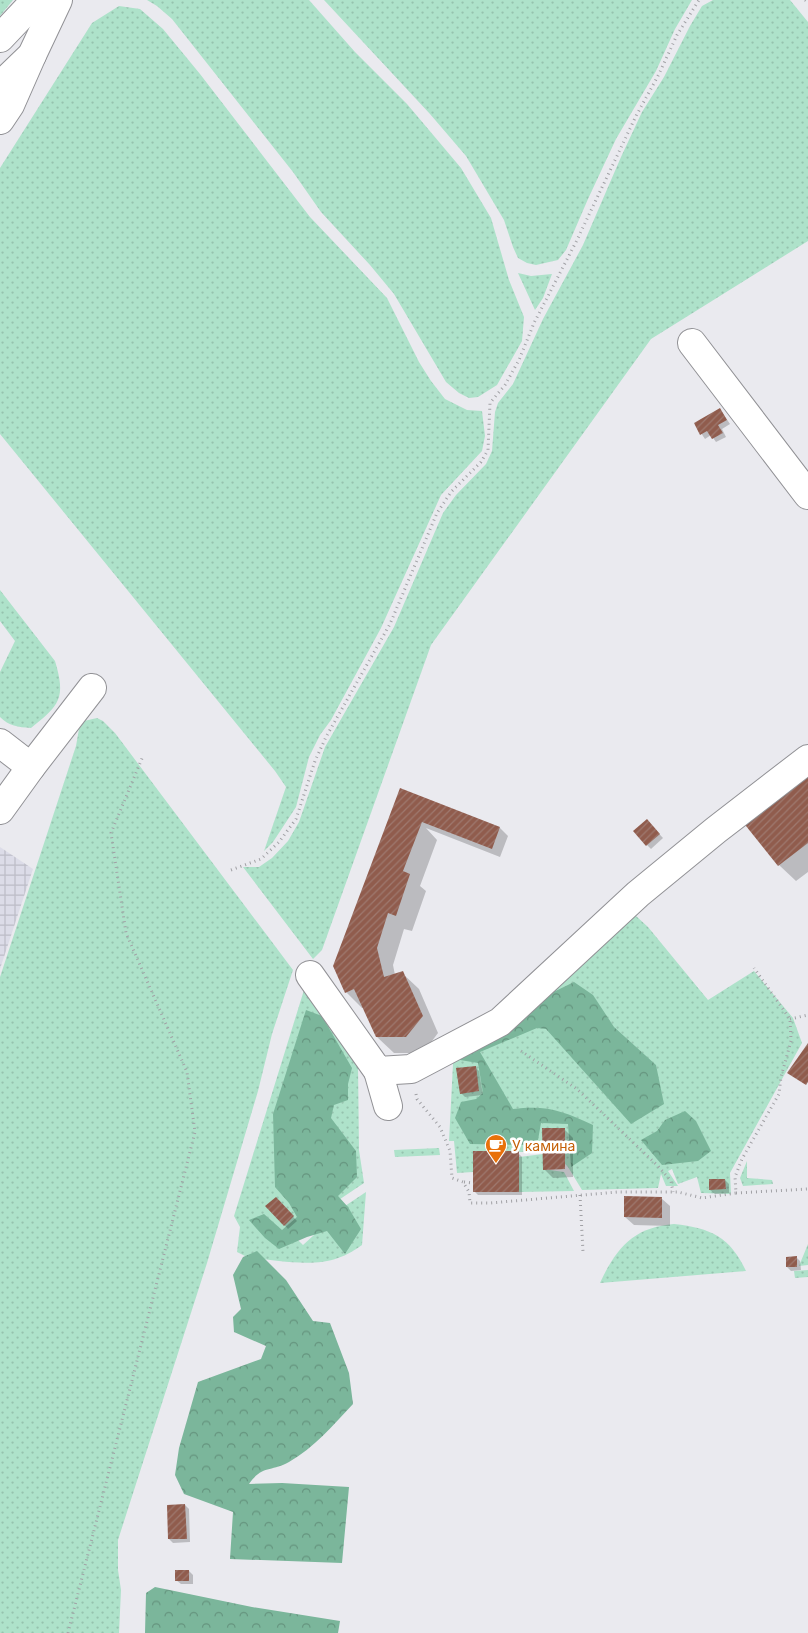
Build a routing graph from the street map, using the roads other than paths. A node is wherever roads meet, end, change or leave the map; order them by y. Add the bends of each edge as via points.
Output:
1 (36, 0) edge
2 (58, 0) edge
3 (0, 38) edge
4 (32, 55) junction
5 (0, 86) edge
6 (0, 120) edge
7 (692, 344) dead end
8 (808, 495) edge
9 (92, 688) dead end
10 (0, 743) edge
11 (808, 760) edge
12 (31, 767) junction
13 (0, 810) edge
14 (310, 975) dead end
15 (378, 1071) junction
16 (388, 1106) dead end

1 - 3 main road
2 - 4 main road
4 - 5 main road
4 - 6 main road
7 - 8 main road
9 - 12 main road
10 - 12 main road
11 - 15 main road via 638,894 500,1022 411,1069
12 - 13 main road
14 - 15 main road
15 - 16 main road

